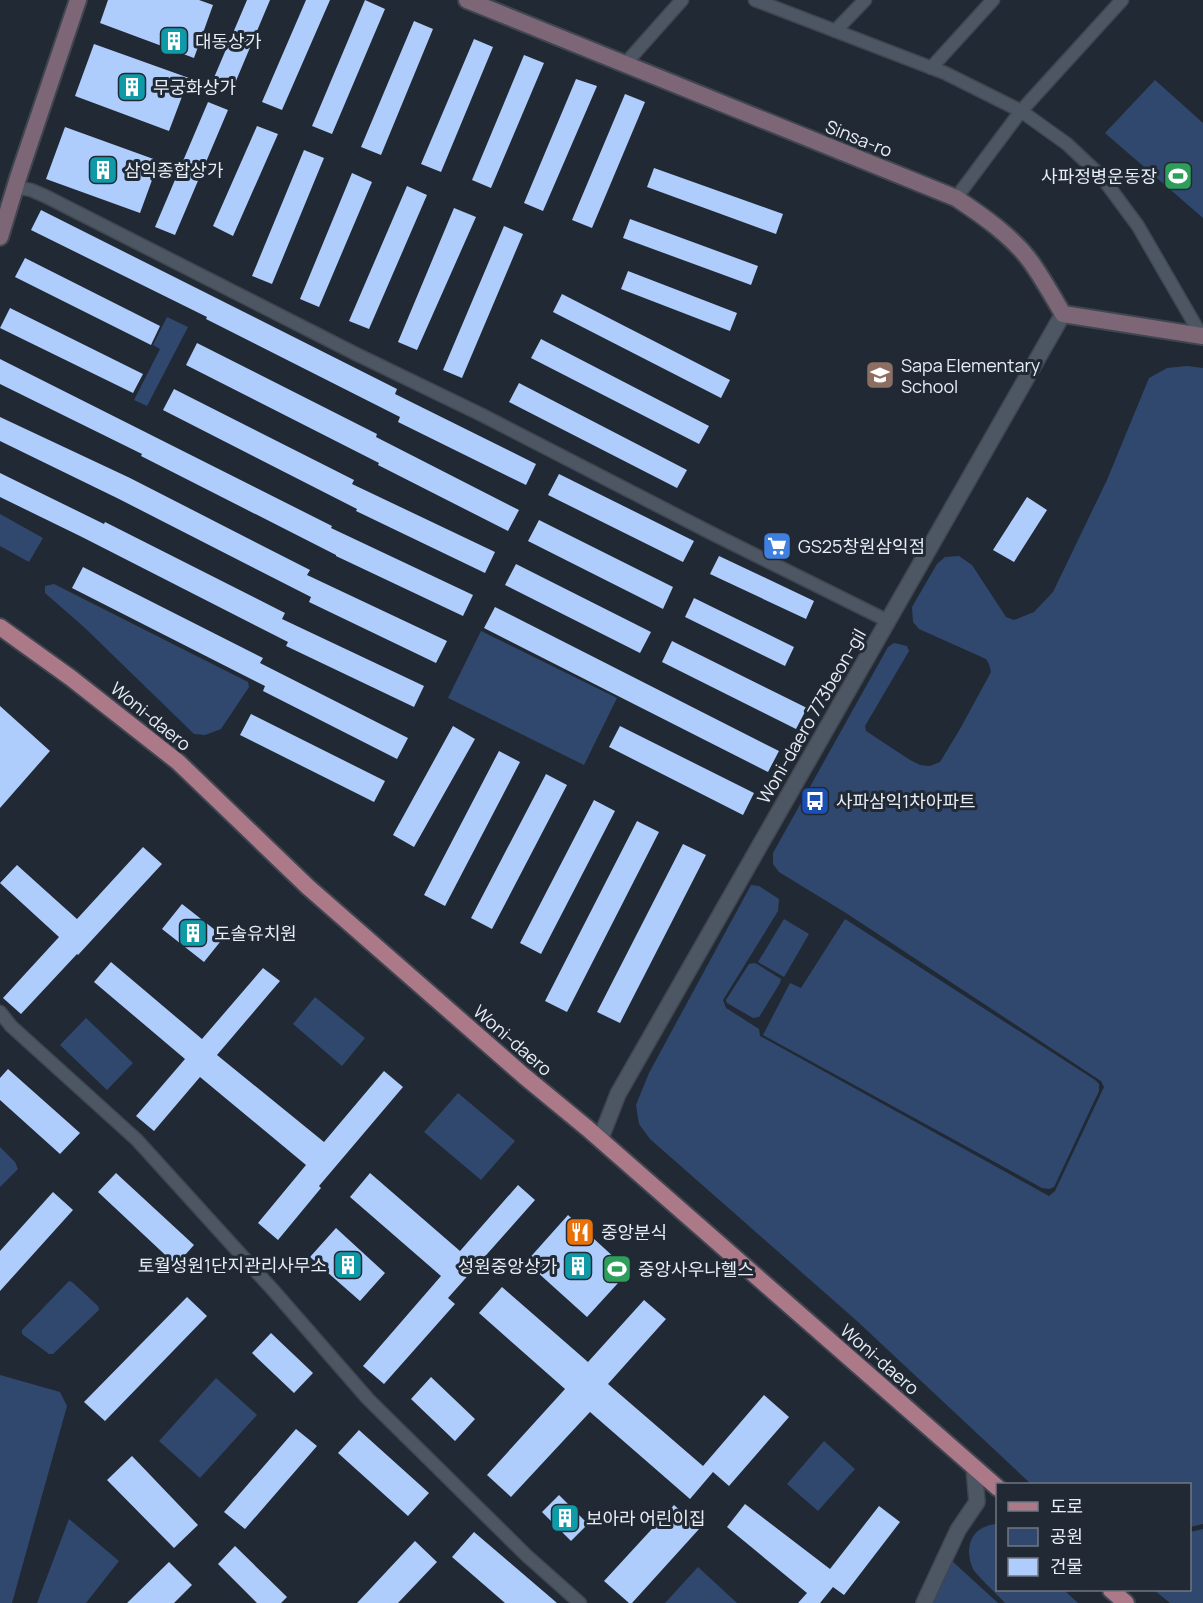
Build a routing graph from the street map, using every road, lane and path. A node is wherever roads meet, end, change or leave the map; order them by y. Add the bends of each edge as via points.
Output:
1 (78, 0) edge
2 (468, 0) edge
3 (682, 0) edge
4 (755, 0) edge
5 (865, 0) edge
6 (993, 0) edge
7 (1122, 0) edge
8 (835, 31) junction
9 (625, 64) junction
10 (931, 68) junction
11 (1021, 111) junction
12 (15, 187) junction
13 (956, 198) junction
14 (0, 237) edge
15 (1063, 315) junction
16 (1202, 335) edge
17 (888, 621) junction
18 (0, 627) edge
19 (0, 1012) edge
20 (600, 1140) junction
21 (975, 1468) junction
22 (996, 1486) edge
23 (1112, 1591) edge
24 (580, 1603) edge
25 (924, 1603) edge
26 (1126, 1603) edge

1 - 12 main road
2 - 9 main road, Sinsa-ro
3 - 9 street
4 - 8 street
5 - 8 street
6 - 10 street
7 - 11 street
8 - 10 street
9 - 13 main road, Sinsa-ro
10 - 11 street
11 - 13 street
11 - 16 street via 1066,144 1101,177 1138,226
12 - 14 main road
12 - 17 street via 45,196
13 - 15 main road, Sinsa-ro via 1008,237 1030,261
15 - 16 main road
15 - 17 street, Woni-daero 773beon-gil
17 - 20 street, Woni-daero 773beon-gil via 616,1097
18 - 20 main road, Woni-daero via 178,762 308,887
19 - 24 street via 137,1140 368,1399
20 - 21 main road, Woni-daero
21 - 22 main road, Woni-daero
21 - 25 street via 977,1502 958,1530
23 - 26 main road

